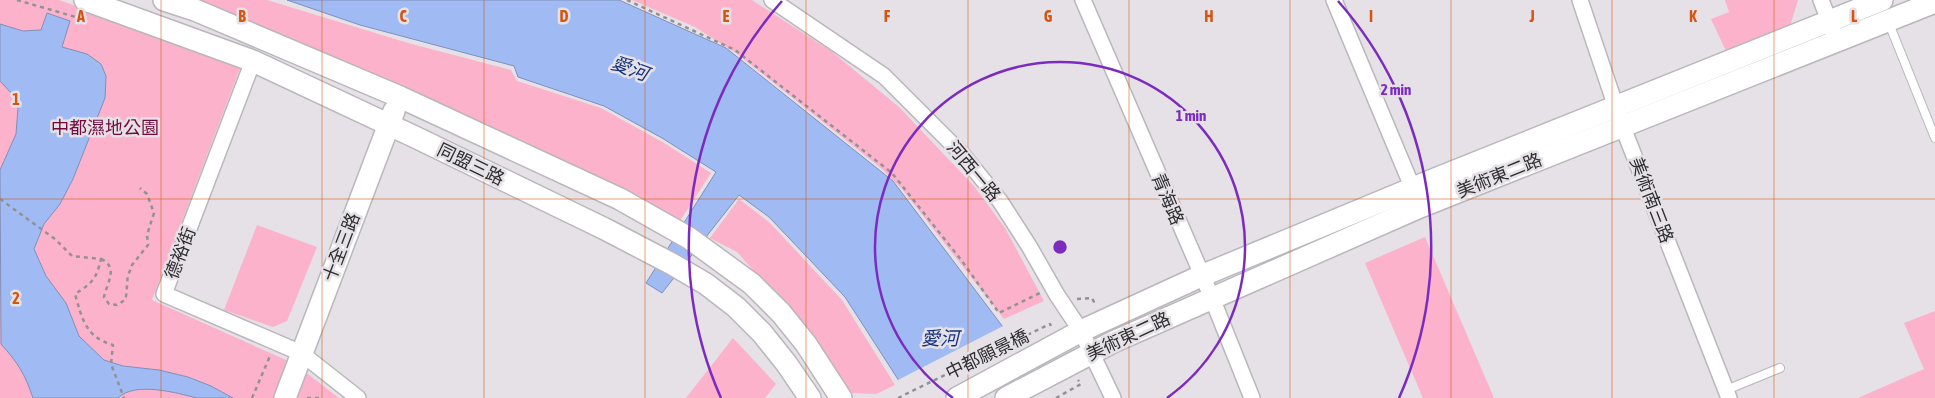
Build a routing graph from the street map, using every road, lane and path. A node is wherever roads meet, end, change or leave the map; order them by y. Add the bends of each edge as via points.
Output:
1 (84, 0) edge
2 (164, 0) edge
3 (627, 0) edge
4 (772, 0) edge
5 (1083, 0) edge
6 (1334, 0) edge
7 (1580, 0) edge
8 (1821, 0) edge
9 (1935, 2) edge
10 (1883, 9) edge
11 (1829, 22) junction
12 (1837, 42) junction
13 (253, 61) junction
14 (400, 97) junction
15 (1619, 115) junction
16 (388, 124) junction
17 (1935, 138) edge
18 (140, 188) dead end
19 (1416, 198) junction
20 (0, 199) edge
21 (101, 260) junction
22 (1201, 276) junction
23 (1043, 292) dead end
24 (1212, 298) junction
25 (1081, 331) junction
26 (1054, 333) junction
27 (806, 344) junction
28 (272, 351) dead end
29 (1092, 352) junction
30 (301, 353) junction
31 (786, 363) junction
32 (1780, 368) dead end
33 (1081, 384) dead end
34 (1728, 394) edge
35 (1111, 396) edge
36 (124, 398) edge
37 (252, 398) edge
38 (285, 398) edge
39 (306, 398) edge
40 (319, 398) edge
41 (358, 398) edge
42 (810, 398) edge
43 (841, 398) edge
44 (898, 398) edge
45 (957, 398) edge
46 (1006, 398) edge
47 (1056, 398) edge
48 (1252, 398) edge

1 - 13 street, 同盟三路
2 - 14 street, 同盟三路 via 195,10
3 - 23 path via 735,50 892,172 999,313
4 - 25 street, 河西一路 via 884,76 962,154 1000,201
5 - 22 street, 青海路
6 - 19 street
7 - 15 street, 美術南三路
8 - 11 street
9 - 10 street, 美術東二路
10 - 11 street, 美術東二路
10 - 12 street, 美術東二路
10 - 17 lane
11 - 12 street
11 - 15 street, 美術東二路
12 - 15 street, 美術東二路
13 - 16 street, 同盟三路
13 - 30 street, 德裕街 via 164,294
14 - 16 street, 十全三路
14 - 27 street, 同盟三路 via 620,199 689,238 752,284
15 - 19 street, 美術東二路
15 - 34 street, 美術南三路
16 - 30 street, 十全三路
16 - 31 street, 同盟三路 via 605,229 706,284 736,307
18 - 21 path via 147,194 154,213 147,235 148,245 132,265 125,300 117,305 109,304 104,296 111,279 110,268
19 - 22 street, 美術東二路
19 - 24 street, 美術東二路
20 - 21 path via 72,256
21 - 36 path via 91,284 76,294 83,321 94,336 113,345 111,364
22 - 24 street, 青海路
22 - 25 street, 美術東二路
24 - 29 street, 美術東二路
24 - 48 street, 青海路
25 - 26 street, 美術東二路
25 - 29 street, 河西一路
26 - 44 path, 中都願景橋
26 - 45 street, 中都願景橋
27 - 31 street
27 - 43 street, 同盟三路
28 - 37 path
29 - 35 street, 河西一路
29 - 46 street, 美術東二路
30 - 38 street, 十全三路
30 - 41 street, 德裕街
31 - 42 street, 同盟三路
32 - 34 lane
33 - 47 path
39 - 40 path

